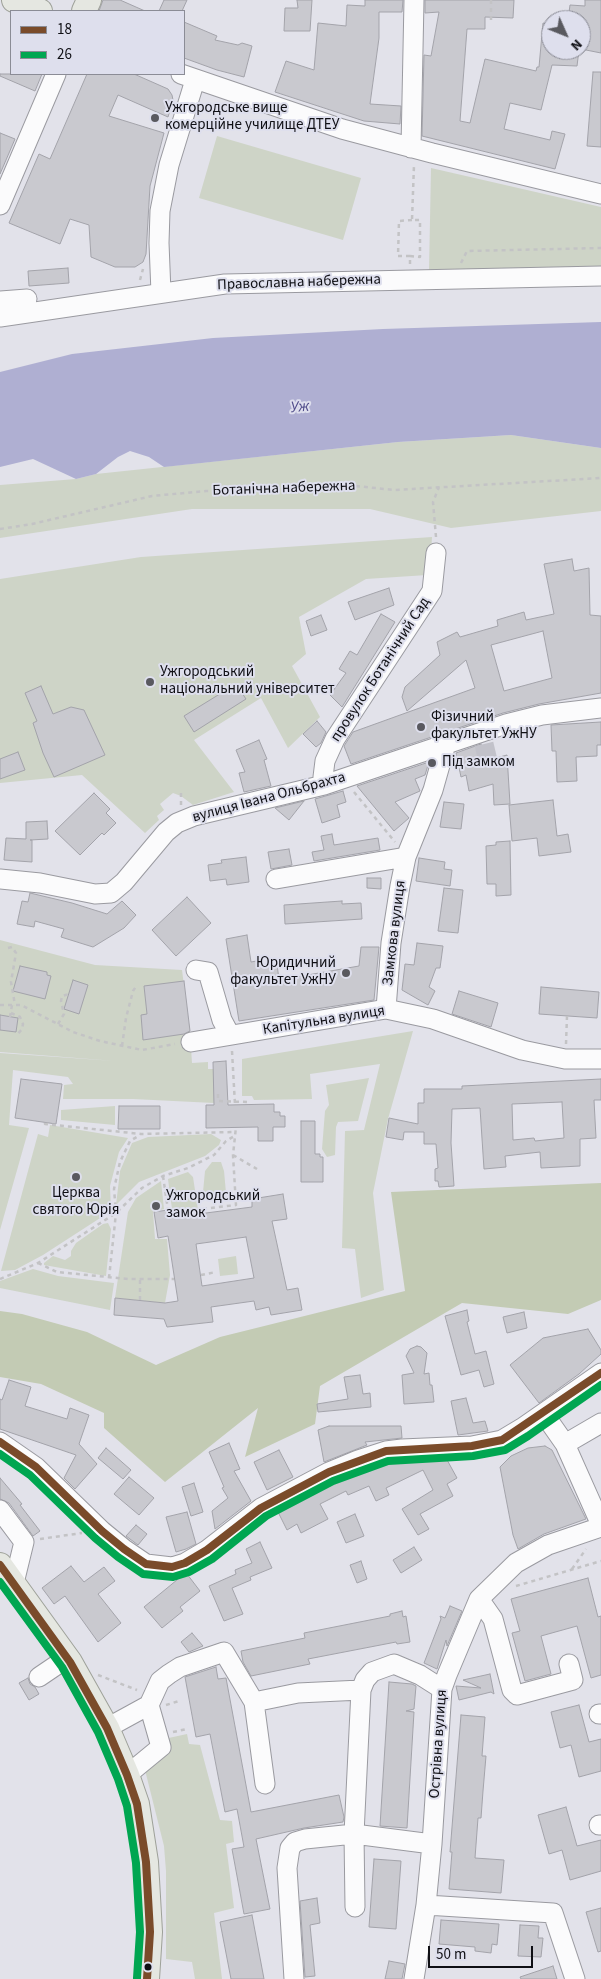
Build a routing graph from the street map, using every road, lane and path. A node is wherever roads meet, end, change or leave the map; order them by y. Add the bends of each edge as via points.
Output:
1 (14, 0) edge
2 (414, 0) edge
3 (491, 0) edge
4 (38, 10) edge
5 (491, 20) dead end
6 (56, 75) edge
7 (188, 77) edge
8 (413, 148) junction
9 (601, 194) edge
10 (0, 205) edge
11 (412, 220) junction
12 (601, 248) edge
13 (467, 251) dead end
14 (410, 256) junction
15 (601, 276) edge
16 (409, 279) junction
17 (161, 292) junction
18 (27, 300) dead end
19 (0, 301) edge
20 (0, 317) edge
21 (601, 478) edge
22 (439, 487) junction
23 (0, 529) edge
24 (436, 553) joint
25 (601, 708) edge
26 (446, 744) junction
27 (324, 786) junction
28 (354, 790) dead end
29 (181, 791) dead end
30 (181, 796) dead end
31 (406, 857) junction
32 (0, 878) edge
33 (276, 879) dead end
34 (8, 948) dead end
35 (196, 970) dead end
36 (12, 977) junction
37 (16, 978) dead end
38 (137, 985) dead end
39 (68, 994) dead end
40 (13, 1005) junction
41 (0, 1006) edge
42 (386, 1009) junction
43 (566, 1016) dead end
44 (58, 1024) junction
45 (16, 1036) dead end
46 (226, 1036) junction
47 (191, 1042) joint
48 (566, 1045) dead end
49 (122, 1046) junction
50 (233, 1056) dead end
51 (601, 1060) edge
52 (218, 1094) dead end
53 (251, 1102) dead end
54 (236, 1103) junction
55 (45, 1123) dead end
56 (236, 1127) dead end
57 (141, 1134) junction
58 (236, 1134) junction
59 (233, 1155) junction
60 (257, 1170) dead end
61 (163, 1176) junction
62 (217, 1207) junction
63 (203, 1209) dead end
64 (168, 1210) dead end
65 (218, 1212) dead end
66 (116, 1214) junction
67 (38, 1263) junction
68 (216, 1272) dead end
69 (201, 1275) dead end
70 (109, 1278) junction
71 (0, 1279) edge
72 (140, 1279) junction
73 (174, 1279) dead end
74 (140, 1300) dead end
75 (601, 1373) edge
76 (544, 1414) junction
77 (601, 1423) edge
78 (0, 1442) edge
79 (565, 1444) junction
80 (0, 1510) edge
81 (601, 1526) edge
82 (102, 1530) junction
83 (24, 1542) junction
84 (588, 1546) dead end
85 (601, 1561) edge
86 (572, 1570) junction
87 (7, 1574) edge
88 (509, 1588) dead end
89 (479, 1599) junction
90 (67, 1658) junction
91 (569, 1664) dead end
92 (90, 1672) dead end
93 (39, 1677) dead end
94 (442, 1689) junction
95 (361, 1690) junction
96 (151, 1700) junction
97 (254, 1702) junction
98 (107, 1728) junction
99 (127, 1775) junction
100 (265, 1784) dead end
101 (354, 1834) junction
102 (432, 1844) junction
103 (426, 1905) junction
104 (355, 1907) dead end
105 (147, 1979) edge
106 (294, 1979) edge
107 (414, 1979) edge
108 (575, 1979) edge

1 - 4 main road
2 - 8 street
3 - 5 path
6 - 10 street
7 - 8 street via 342,129
7 - 17 street via 160,212
8 - 9 street
8 - 11 path
11 - 14 path via 420,220 420,257
11 - 14 path via 399,220 398,256
12 - 13 path
14 - 16 path
15 - 16 street, Православна набережна
16 - 17 street, Православна набережна via 225,284
17 - 20 street, Православна набережна
18 - 19 street
21 - 22 path, Ботанічна набережна
22 - 23 path, Ботанічна набережна via 394,490 346,485 206,490 152,496
22 - 24 path via 433,502
24 - 27 street, провулок Ботанічний Сад via 432,591 335,739 325,761
25 - 26 street, вулиця Івана Ольбрахта via 542,715 482,738
26 - 27 street, вулиця Івана Ольбрахта
26 - 31 street, Замкова вулиця via 433,790
27 - 32 street, вулиця Івана Ольбрахта via 194,816 177,823 111,893 95,894
28 - 31 path
29 - 30 path
31 - 33 street, Замкова вулиця
31 - 42 street, Замкова вулиця via 394,914
34 - 36 path via 16,953
35 - 46 street via 208,972
36 - 37 path
36 - 40 path
38 - 49 path via 132,991
39 - 44 path via 62,996 64,1014
40 - 41 path
40 - 44 path via 21,1005
40 - 45 path via 10,1015 20,1017 23,1024
42 - 46 street, Капітульна вулиця
42 - 51 street, Капітульна вулиця via 433,1019 522,1050 565,1059
43 - 48 path
44 - 49 path via 73,1032
46 - 47 street, Капітульна вулиця
47 - 49 path via 142,1050
50 - 54 path
52 - 54 path via 218,1102
53 - 54 path
55 - 57 path
56 - 58 path
57 - 58 path
57 - 66 path via 130,1142 120,1162 114,1189
58 - 59 path
58 - 61 path via 214,1154 188,1168
59 - 60 path
59 - 62 path via 236,1205
61 - 64 path
61 - 66 path via 142,1188
62 - 63 path
62 - 65 path
66 - 67 path
66 - 70 path
67 - 70 path via 57,1272
67 - 71 path
68 - 69 path
70 - 72 path
72 - 73 path
72 - 74 path
75 - 76 street
76 - 79 street
76 - 82 street via 502,1440 487,1444 402,1449 358,1460 261,1508 207,1550 172,1567 146,1564
77 - 79 street
78 - 82 street via 36,1467
79 - 81 street
80 - 83 street
81 - 89 street, Острівна вулиця via 548,1545 516,1563
82 - 83 path
83 - 87 street
84 - 86 path
85 - 86 path
86 - 88 path
87 - 90 main road
89 - 91 street via 493,1619 512,1690 517,1695 573,1680
89 - 94 street, Острівна вулиця
90 - 93 street
90 - 98 main road
92 - 96 path
94 - 95 street via 394,1664 372,1672
94 - 102 street, Острівна вулиця
95 - 97 street via 298,1693
95 - 101 street
96 - 97 street via 160,1681 168,1674 224,1652
96 - 98 street
96 - 99 street via 161,1747
97 - 100 street
98 - 99 main road
99 - 105 main road via 136,1804 146,1862 150,1932
101 - 102 street
101 - 104 street
101 - 106 street via 304,1839 290,1848 287,1868
102 - 103 street, Острівна вулиця
103 - 107 street, Острівна вулиця
103 - 108 street via 553,1913

